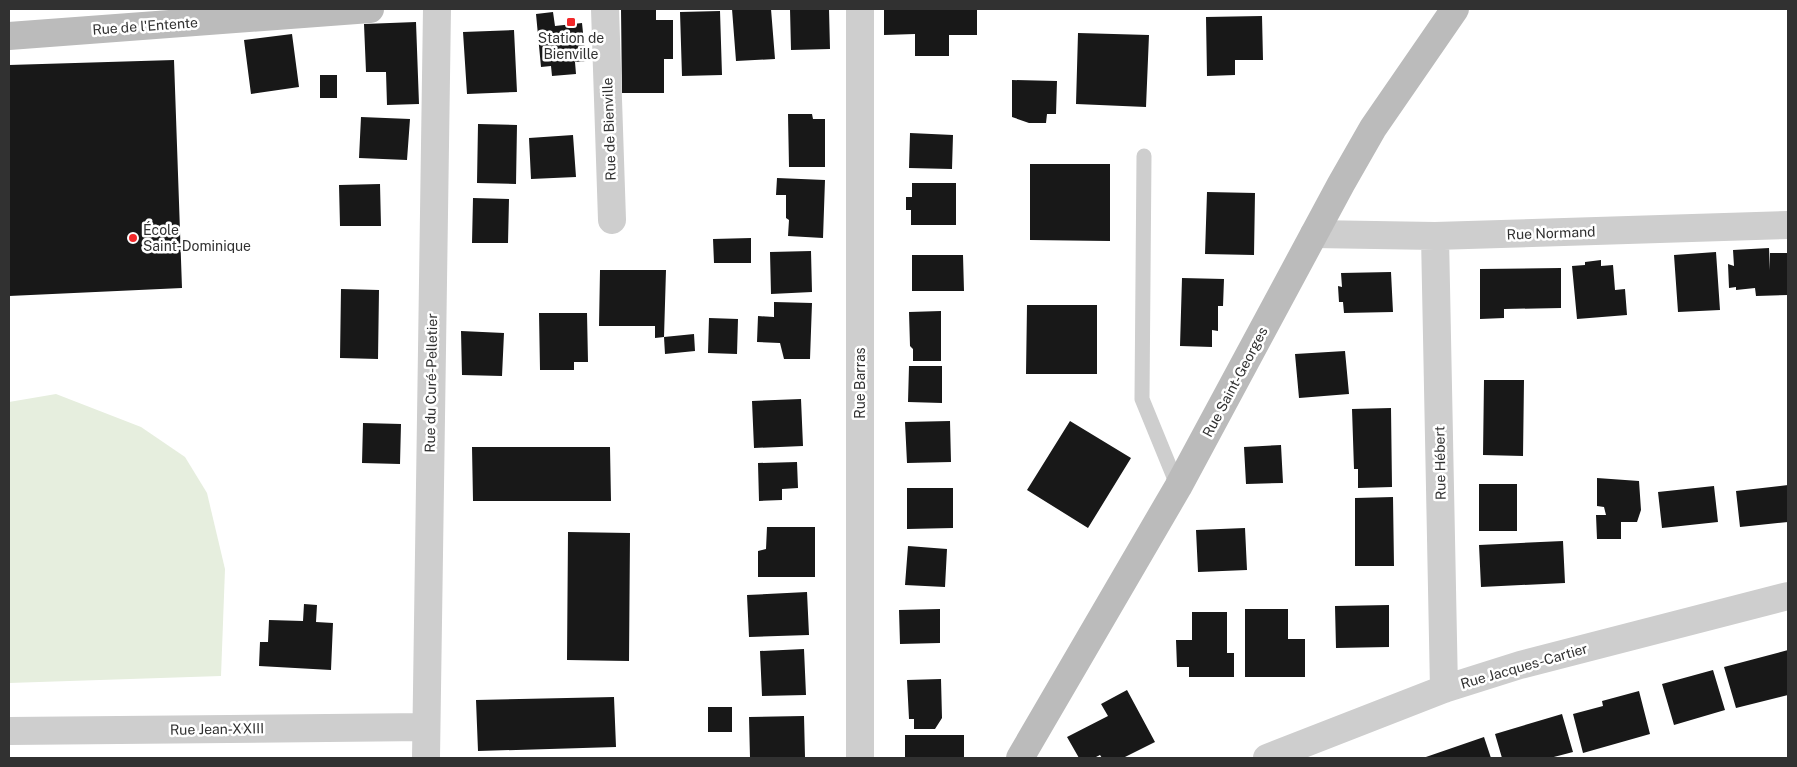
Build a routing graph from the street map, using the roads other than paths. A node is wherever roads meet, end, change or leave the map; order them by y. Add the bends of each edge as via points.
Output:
1 (370, 9) edge
2 (437, 9) edge
3 (604, 9) edge
4 (860, 9) edge
5 (1455, 9) edge
6 (9, 36) edge
7 (1144, 156) dead end
8 (612, 220) dead end
9 (1788, 225) edge
10 (1314, 234) junction
11 (1435, 236) junction
12 (1178, 487) junction
13 (1788, 596) edge
14 (1444, 689) junction
15 (426, 727) junction
16 (9, 731) edge
17 (426, 758) edge
18 (860, 758) edge
19 (1020, 758) edge
20 (1267, 758) edge

1 - 6 street, Rue de l'Entente
2 - 15 street, Rue du Curé-Pelletier
3 - 8 street, Rue de Bienville
4 - 18 street, Rue Barras
5 - 10 street, Rue Saint-Georges via 1373,128
7 - 12 lane via 1142,399
9 - 11 street, Rue Normand
10 - 11 street, Rue Normand
10 - 12 street, Rue Saint-Georges
11 - 14 street, Rue Hébert
12 - 19 street, Rue Saint-Georges
13 - 14 street, Rue Jacques-Cartier via 1520,665
14 - 20 street, Rue Jacques-Cartier
15 - 16 street, Rue Jean-XXIII
15 - 17 street, Rue du Curé-Pelletier

